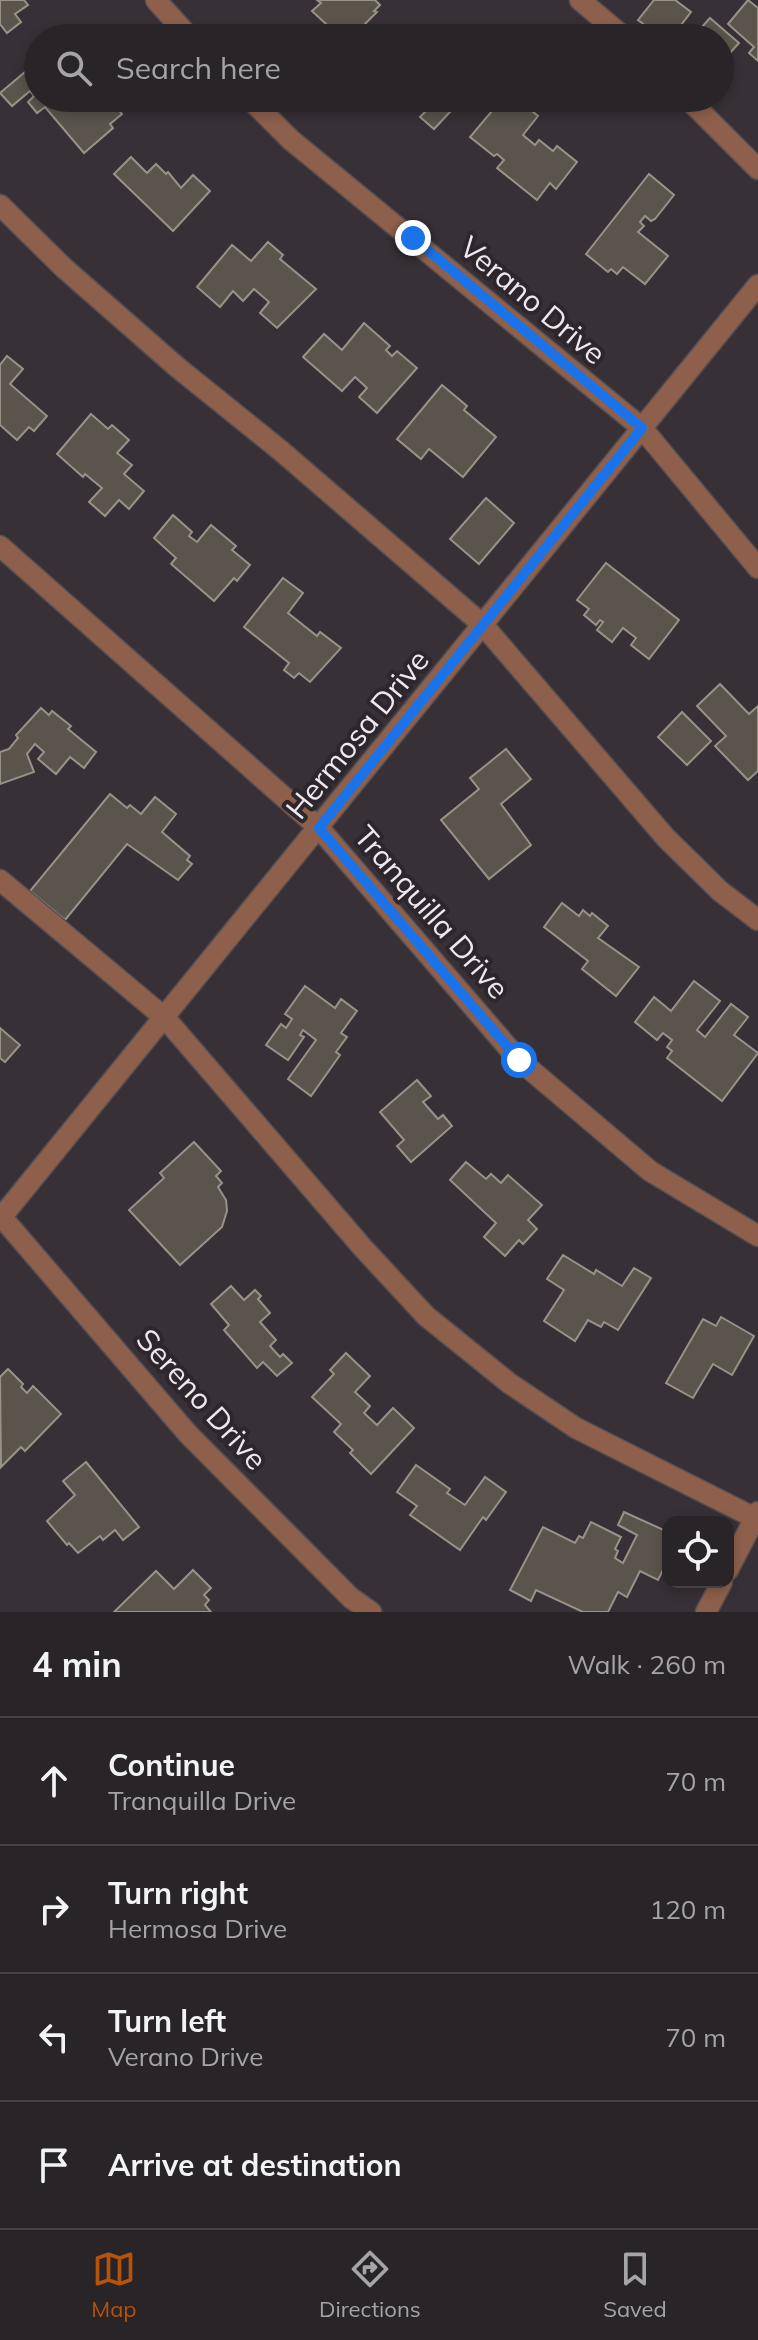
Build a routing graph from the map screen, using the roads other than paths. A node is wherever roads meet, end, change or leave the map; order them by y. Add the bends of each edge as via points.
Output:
1 (156, 0) edge
2 (580, 0) edge
3 (177, 24) edge
4 (608, 24) edge
5 (263, 112) edge
6 (701, 112) edge
7 (758, 169) edge
8 (0, 205) edge
9 (758, 285) edge
10 (642, 428) junction
11 (0, 546) edge
12 (758, 568) edge
13 (483, 625) junction
14 (319, 828) junction
15 (0, 880) edge
16 (758, 920) edge
17 (165, 1018) junction
18 (1, 1217) edge
19 (758, 1236) edge
20 (757, 1515) edge
21 (734, 1559) edge
22 (719, 1588) edge
23 (371, 1612) edge
24 (706, 1612) edge

1 - 3 street
2 - 4 street
5 - 10 street, Verano Drive
6 - 7 street
8 - 13 street via 177,367
9 - 10 street, Hermosa Drive
10 - 12 street, Verano Drive
10 - 13 street, Hermosa Drive
11 - 14 street, Tranquilla Drive
13 - 14 street, Hermosa Drive
13 - 16 street via 666,838
14 - 17 street, Hermosa Drive
14 - 19 street, Tranquilla Drive via 519,1060 650,1171
15 - 17 street
17 - 18 street, Hermosa Drive
17 - 20 street via 426,1316 509,1383 576,1428
18 - 23 street, Sereno Drive via 188,1434
20 - 21 street
22 - 24 street

